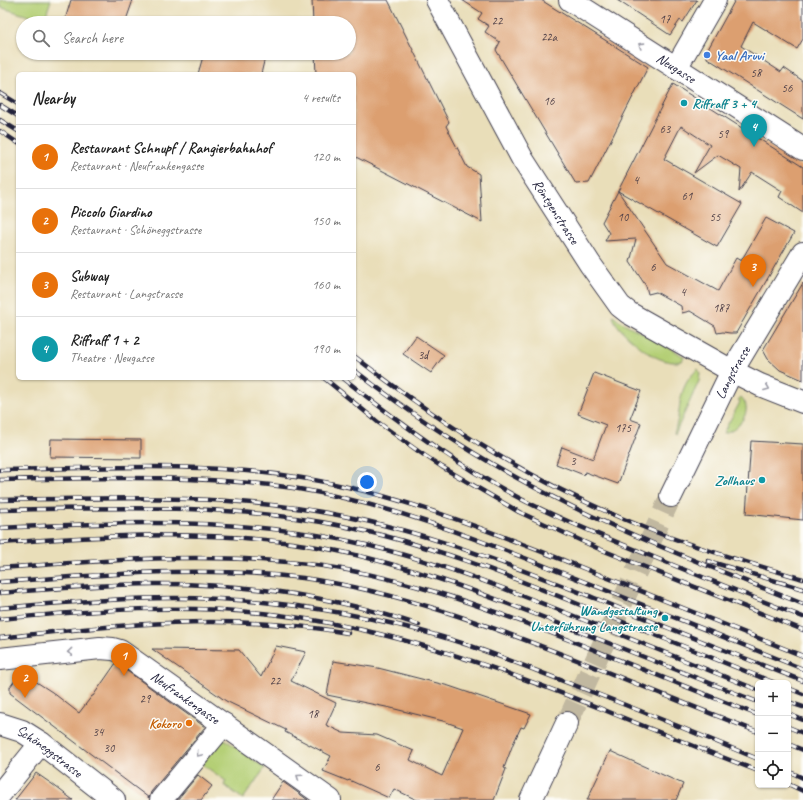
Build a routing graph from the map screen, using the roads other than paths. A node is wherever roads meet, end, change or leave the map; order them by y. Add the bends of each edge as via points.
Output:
1 (437, 0) edge
2 (570, 0) edge
3 (715, 0) edge
4 (676, 68) junction
5 (803, 149) edge
6 (803, 254) edge
7 (732, 371) junction
8 (803, 402) edge
9 (671, 496) tunnel mouth
10 (0, 659) edge
11 (567, 723) tunnel mouth
12 (0, 724) edge
13 (224, 724) junction
14 (41, 743) junction
15 (0, 794) edge
16 (114, 800) edge
17 (161, 800) edge
18 (330, 800) edge
19 (531, 800) edge

1 - 7 street, Röntgenstrasse via 523,160 620,306
4 -> 2 street, Neugasse
3 - 4 street
4 - 5 street, Neugasse
6 - 7 street, Langstrasse
7 -> 8 street, Röntgenstrasse
7 - 9 street, Langstrasse
13 -> 10 street, Neufrankengasse via 123,653 113,649 100,648
11 - 19 street
12 - 14 street, Schöneggstrasse via 22,731
13 -> 17 street
18 -> 13 street, Neufrankengasse
14 - 15 street
14 - 16 street, Schöneggstrasse

